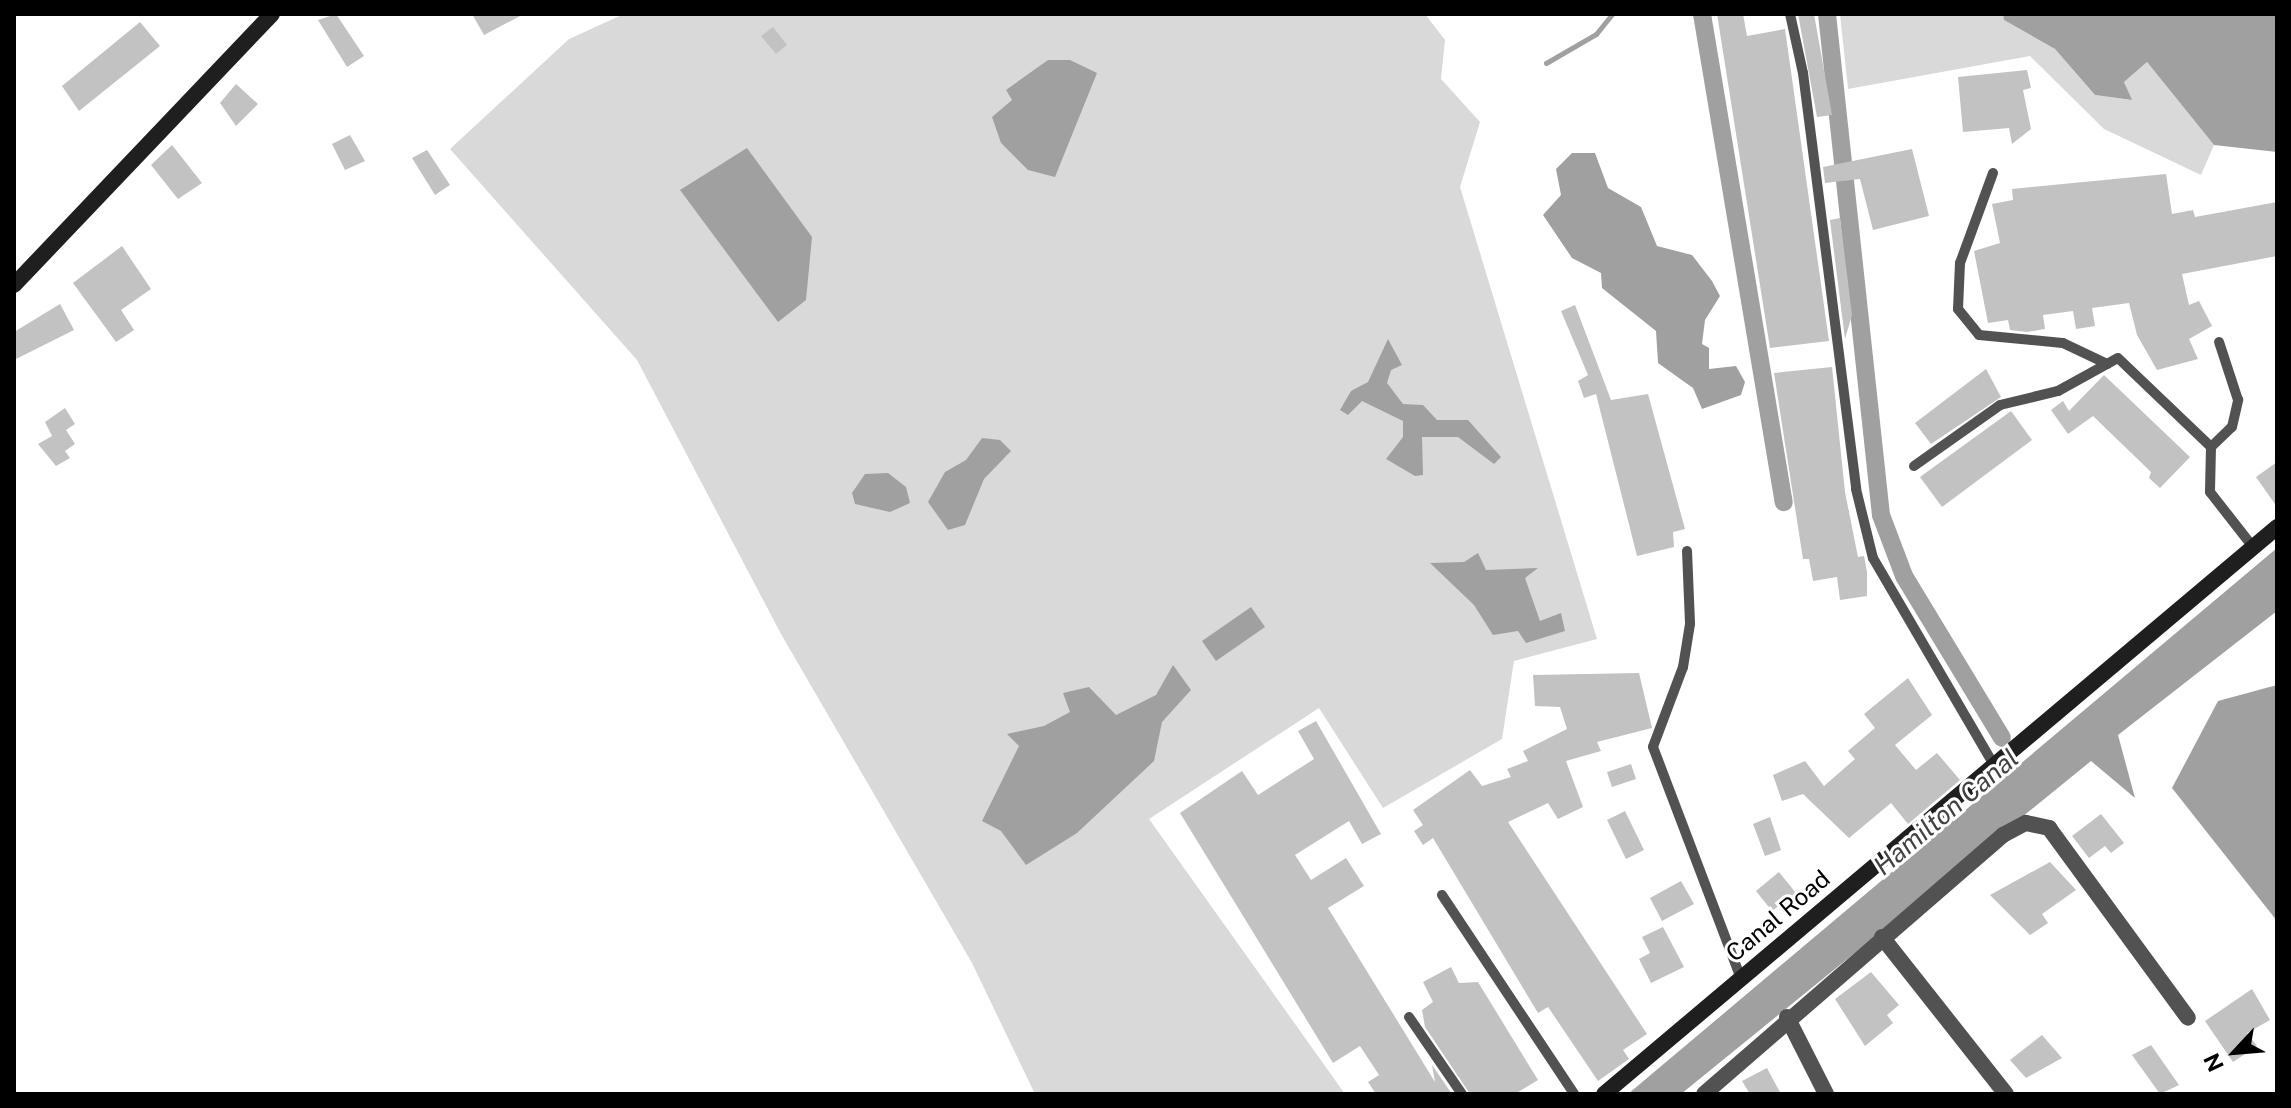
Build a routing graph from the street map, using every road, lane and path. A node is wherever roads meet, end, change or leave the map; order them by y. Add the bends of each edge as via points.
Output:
1 (272, 14) edge
2 (1790, 14) edge
3 (1993, 173) dead end
4 (14, 285) edge
5 (2219, 342) dead end
6 (2107, 364) junction
7 (2211, 447) junction
8 (1914, 466) dead end
9 (2277, 527) edge
10 (2253, 547) junction
11 (1687, 551) dead end
12 (1994, 765) junction
13 (1442, 895) dead end
14 (1882, 937) junction
15 (1741, 979) junction
16 (1409, 1017) dead end
17 (1787, 1017) junction
18 (2188, 1018) dead end
19 (1462, 1094) edge
20 (1574, 1094) edge
21 (1604, 1094) edge
22 (1704, 1094) edge
23 (1826, 1094) edge
24 (2006, 1094) edge

1 - 4 main road
2 - 12 lane via 1803,73 1856,489 1873,558
3 - 6 lane via 1960,263 1958,309 1979,335 2063,343
5 - 7 lane via 2238,400 2232,427
6 - 7 lane via 2118,358
6 - 8 lane via 2058,391 2000,405
7 - 10 lane via 2210,492
9 - 10 main road, Canal Road
10 - 12 main road, Canal Road
11 - 15 lane via 1690,624 1683,667 1653,747
12 - 15 main road, Canal Road
13 - 20 lane
14 - 17 street
14 - 18 street via 2003,835 2026,823 2049,828
14 - 24 street
15 - 21 main road, Canal Road
16 - 19 lane
17 - 22 street
17 - 23 street

